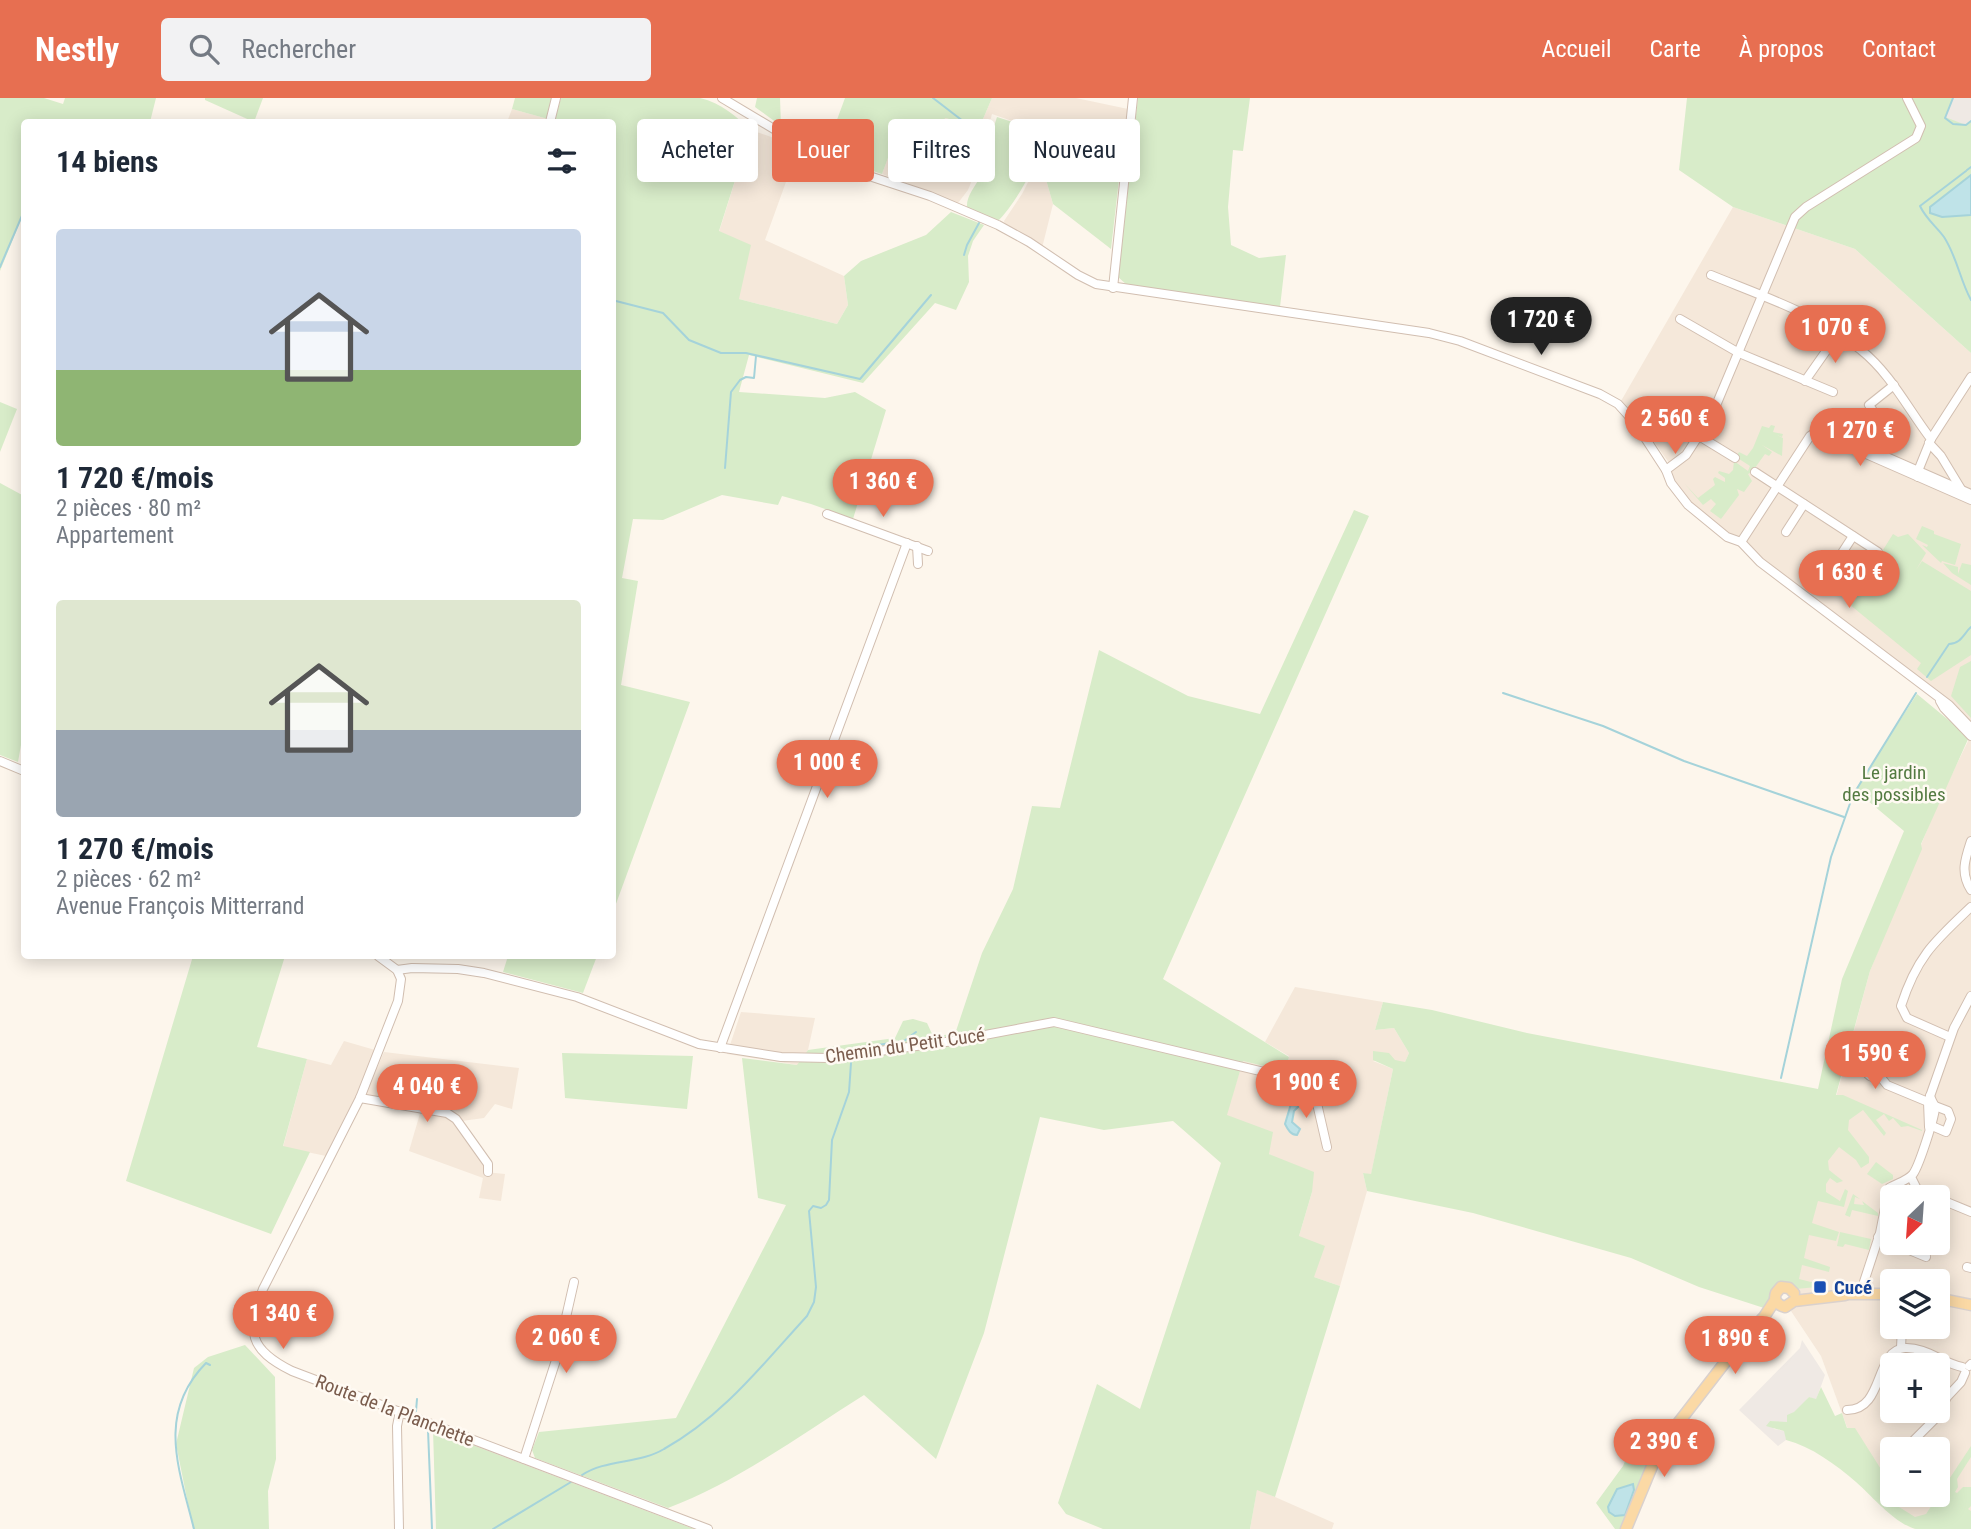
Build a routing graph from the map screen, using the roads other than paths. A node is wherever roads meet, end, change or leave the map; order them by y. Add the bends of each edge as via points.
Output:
1 (556, 98) edge
2 (722, 98) edge
3 (1133, 98) edge
4 (1907, 98) edge
5 (551, 119) edge
6 (1711, 275) dead end
7 (1113, 288) junction
8 (1762, 295) junction
9 (1680, 319) dead end
10 (1838, 334) junction
11 (1739, 353) junction
12 (1971, 377) edge
13 (1805, 381) junction
14 (1894, 385) junction
15 (1833, 392) dead end
16 (1699, 436) junction
17 (1930, 441) junction
18 (1865, 451) junction
19 (1735, 458) dead end
20 (1667, 470) junction
21 (1755, 471) dead end
22 (1918, 474) junction
23 (1776, 486) junction
24 (1966, 495) edge
25 (1804, 504) junction
26 (827, 514) dead end
27 (1786, 532) dead end
28 (1853, 536) junction
29 (907, 542) junction
30 (1741, 542) junction
31 (917, 546) junction
32 (928, 551) dead end
33 (1878, 552) dead end
34 (918, 564) dead end
35 (1831, 570) dead end
36 (1938, 698) junction
37 (1971, 728) edge
38 (1971, 736) edge
39 (0, 761) edge
40 (21, 770) edge
41 (1971, 841) edge
42 (1971, 890) edge
43 (1971, 906) edge
44 (382, 959) edge
45 (397, 970) junction
46 (1971, 996) edge
47 (1950, 1037) junction
48 (720, 1048) junction
49 (1879, 1075) dead end
50 (360, 1098) junction
51 (1931, 1101) junction
52 (1931, 1127) junction
53 (1327, 1147) dead end
54 (488, 1172) dead end
55 (1911, 1177) junction
56 (1915, 1185) edge
57 (1950, 1204) edge
58 (1971, 1212) edge
59 (1878, 1237) junction
60 (1926, 1257) dead end
61 (574, 1282) dead end
62 (1860, 1294) junction
63 (1880, 1294) edge
64 (1794, 1297) junction
65 (1950, 1301) edge
66 (1778, 1303) junction
67 (1971, 1307) edge
68 (1901, 1339) edge
69 (1901, 1348) junction
70 (1967, 1367) edge
71 (1847, 1410) dead end
72 (400, 1411) junction
73 (1917, 1437) edge
74 (524, 1459) junction
75 (399, 1529) edge
76 (708, 1529) edge
77 (1626, 1529) edge

1 - 5 street
2 - 7 street via 824,159 979,216 1078,275
3 - 7 street
4 - 8 street via 1921,126 1916,138 1796,217
6 - 8 street
7 - 20 street via 1436,335 1618,404
8 - 10 street
8 - 11 street
9 - 11 street
10 - 13 street
10 - 14 street via 1861,350
11 - 13 street
11 - 16 street
12 - 17 street
13 - 15 street
14 - 17 street
14 - 18 street via 1869,405 1880,421
16 - 19 street
16 - 20 street via 1686,455
17 - 22 street
17 - 24 street
18 - 22 street
18 - 23 street via 1816,432
20 - 30 street via 1675,489 1697,514
21 - 23 street
22 - 24 street
23 - 25 street
23 - 30 street
25 - 27 street
25 - 28 street
26 - 29 street
28 - 33 street
28 - 35 street
29 - 31 street
29 - 48 street
30 - 36 street via 1750,554
31 - 32 street
31 - 34 street
36 - 37 street
36 - 38 street
39 - 40 street
41 - 42 street via 1963,866
43 - 47 street via 1919,960 1901,1006 1907,1018
44 - 45 street
45 - 48 street, Chemin du Petit Cucé via 484,973 577,998
45 - 50 street, Route de la Planchette via 401,979 398,1001
46 - 47 street
47 - 51 street
48 - 53 street, Chemin du Petit Cucé via 828,1058 1054,1022 1313,1086
49 - 51 street via 1888,1085
50 - 54 street via 447,1113 488,1164
50 - 72 street, Route de la Planchette via 272,1267 252,1322 259,1346 273,1362
51 - 52 street
51 - 52 street via 1948,1111 1951,1119 1946,1132
52 - 55 street
55 - 56 street
55 - 59 street via 1889,1188
57 - 58 street
59 - 60 street
59 - 62 street
61 - 74 street via 557,1357
62 - 63 main road
62 - 64 main road
64 - 66 main road via 1788,1306
64 - 66 main road via 1789,1288 1781,1287 1776,1293
65 - 67 main road
66 - 77 main road via 1672,1431
68 - 69 street
69 - 70 street
69 - 71 street via 1888,1357 1878,1386 1868,1398
70 - 73 street via 1937,1417
72 - 74 street, Route de la Planchette
72 - 75 street
74 - 76 street, Route de la Planchette

